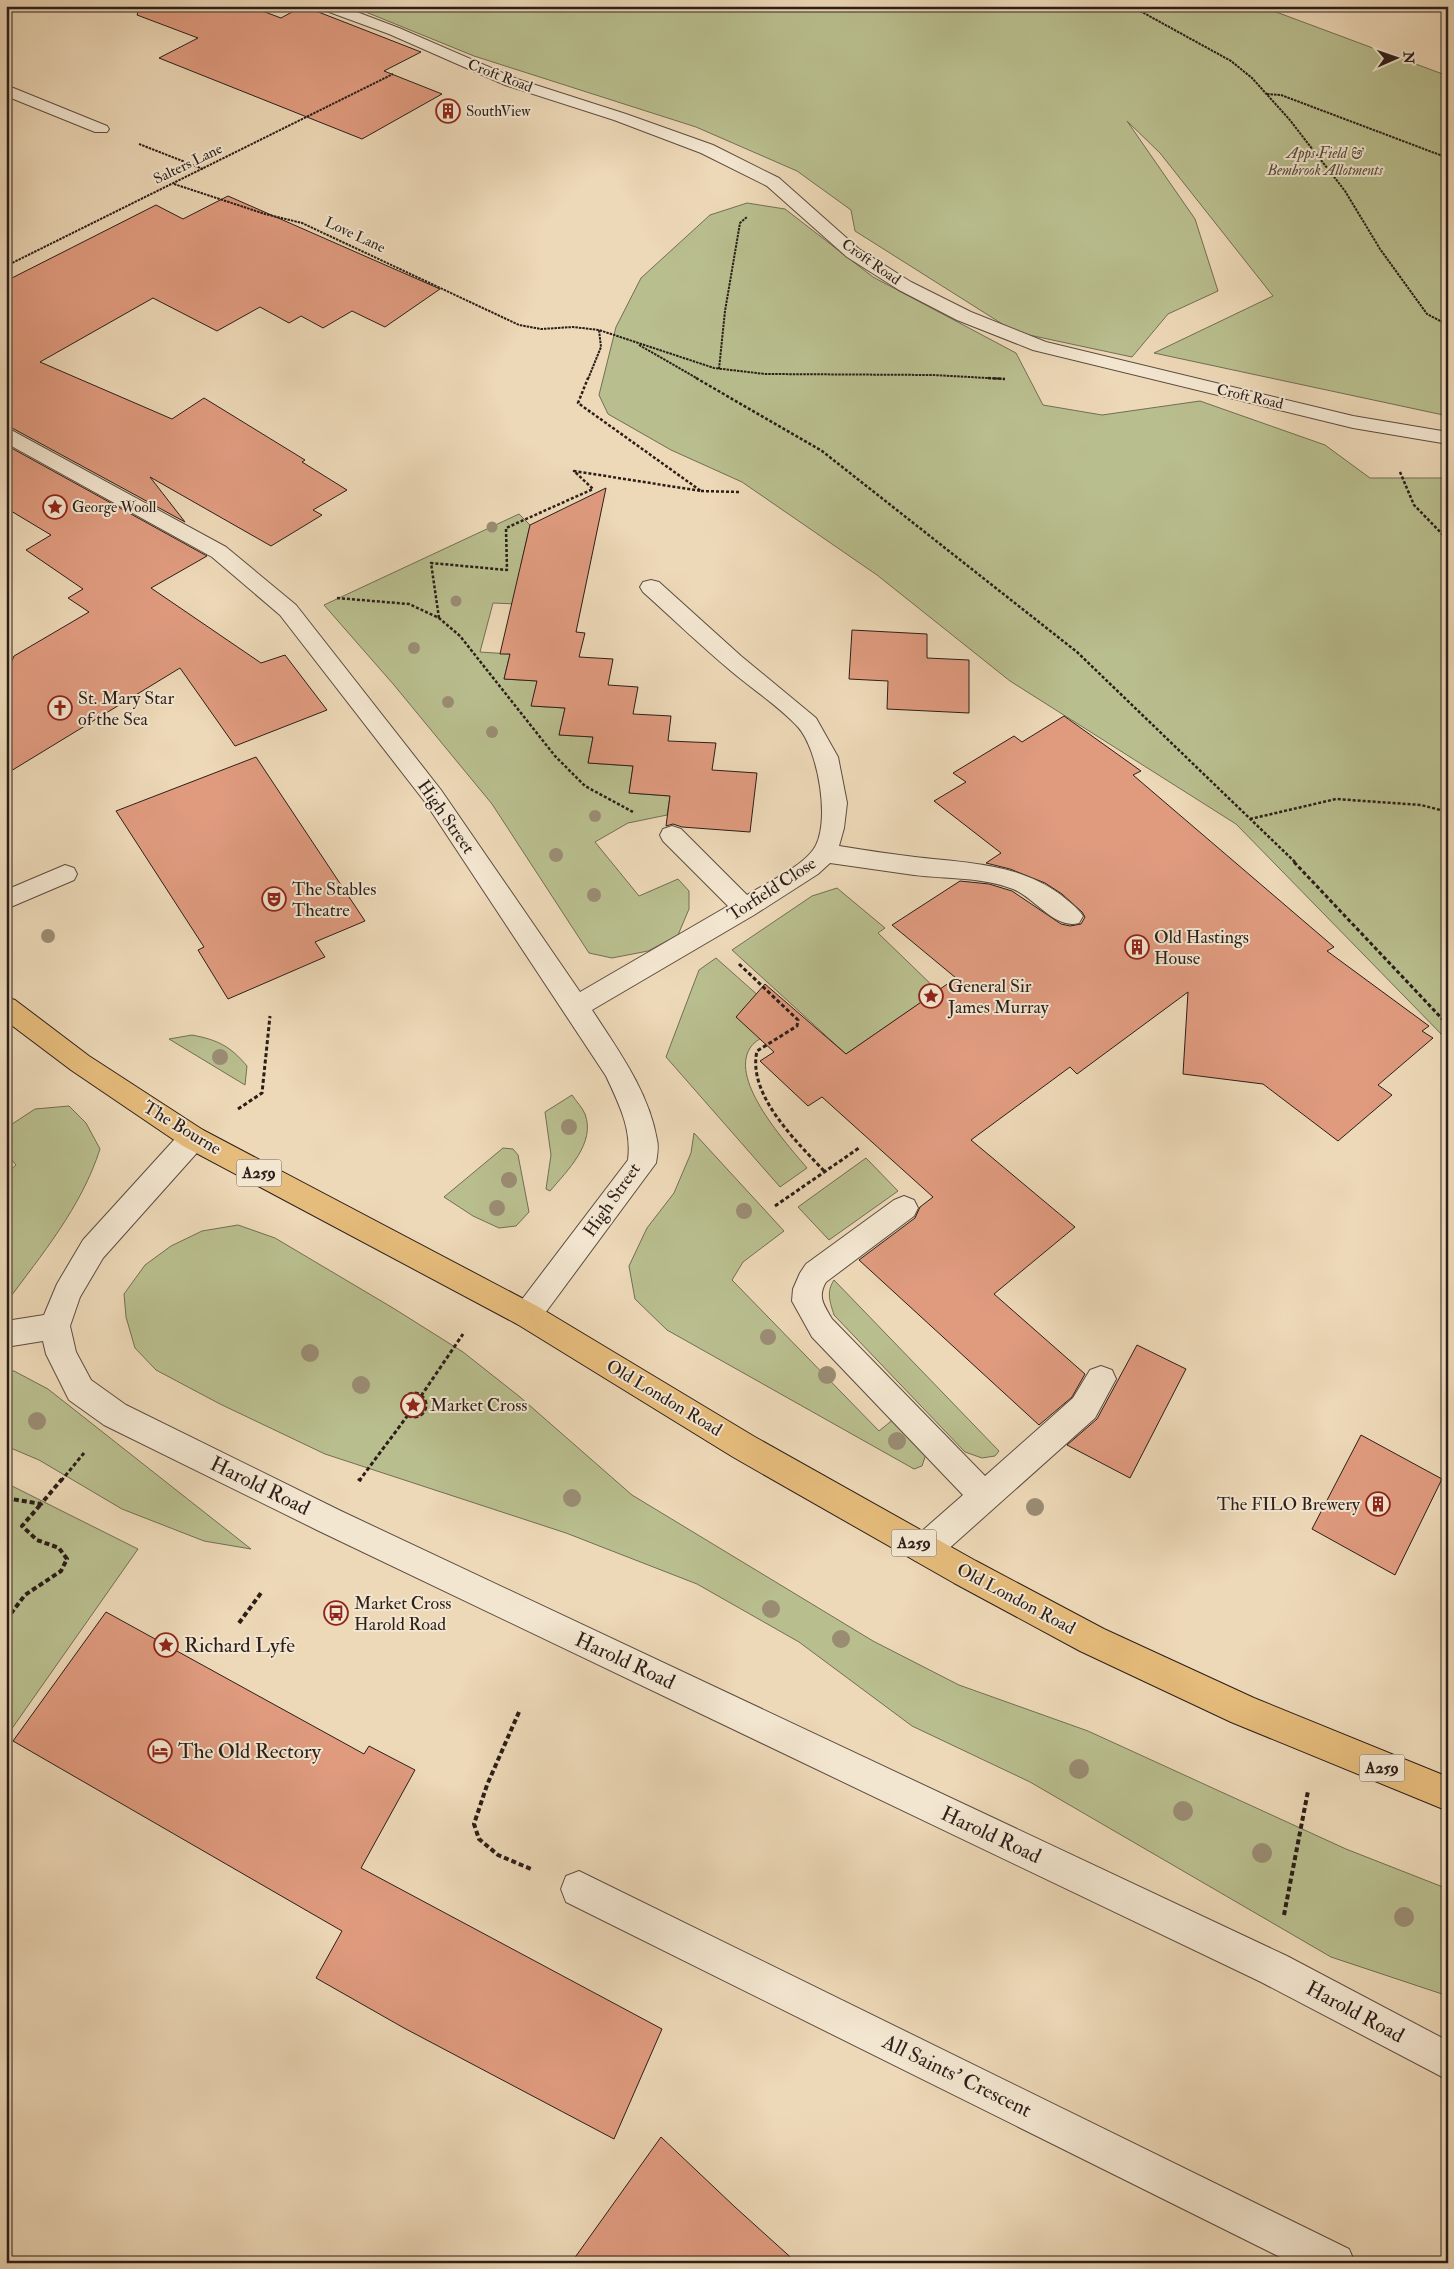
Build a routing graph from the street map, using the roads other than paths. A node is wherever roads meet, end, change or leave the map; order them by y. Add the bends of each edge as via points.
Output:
1 (326, 6) edge
2 (6, 90) edge
3 (101, 129) road end
4 (6, 435) edge
5 (1448, 438) edge
6 (652, 587) dead end
7 (672, 835) road end
8 (825, 853) junction
9 (65, 874) dead end
10 (6, 900) edge
11 (745, 908) junction
12 (1070, 916) dead end
13 (576, 1006) junction
14 (6, 1007) edge
15 (194, 1138) junction
16 (904, 1208) dead end
17 (527, 1315) junction
18 (55, 1326) junction
19 (6, 1334) edge
20 (1100, 1379) dead end
21 (984, 1496) junction
22 (925, 1549) junction
23 (1448, 1794) edge
24 (578, 1889) road end
25 (1448, 2061) edge
26 (1335, 2263) edge

1 - 5 street, Croft Road via 394,31 511,82 707,149 773,182 853,253 904,286 964,316 1040,346 1344,420
2 - 3 street
4 - 13 street, High Street via 219,552 288,610 433,796
6 - 8 street, Torfield Close via 733,661 808,723 826,757 835,803
7 - 11 street
8 - 11 street, Torfield Close via 809,868
8 - 12 street via 967,870 1020,882
9 - 10 street
11 - 13 street, Torfield Close
13 - 17 street, High Street via 618,1072 637,1115 644,1142 642,1163
14 - 15 highway, The Bourne / A259 via 80,1063
15 - 17 highway, The Bourne / A259
15 - 18 street via 93,1249 67,1293
16 - 21 street via 816,1273 807,1286 806,1301 822,1328
17 - 22 highway, Old London Road / A259 via 744,1447
18 - 19 street
18 - 25 street, Harold Road via 61,1354 80,1390 116,1415 1274,1969
20 - 21 street via 1084,1408
21 - 22 street
22 - 23 highway, Old London Road / A259 via 1092,1640 1242,1710
24 - 26 street, All Saints' Crescent

